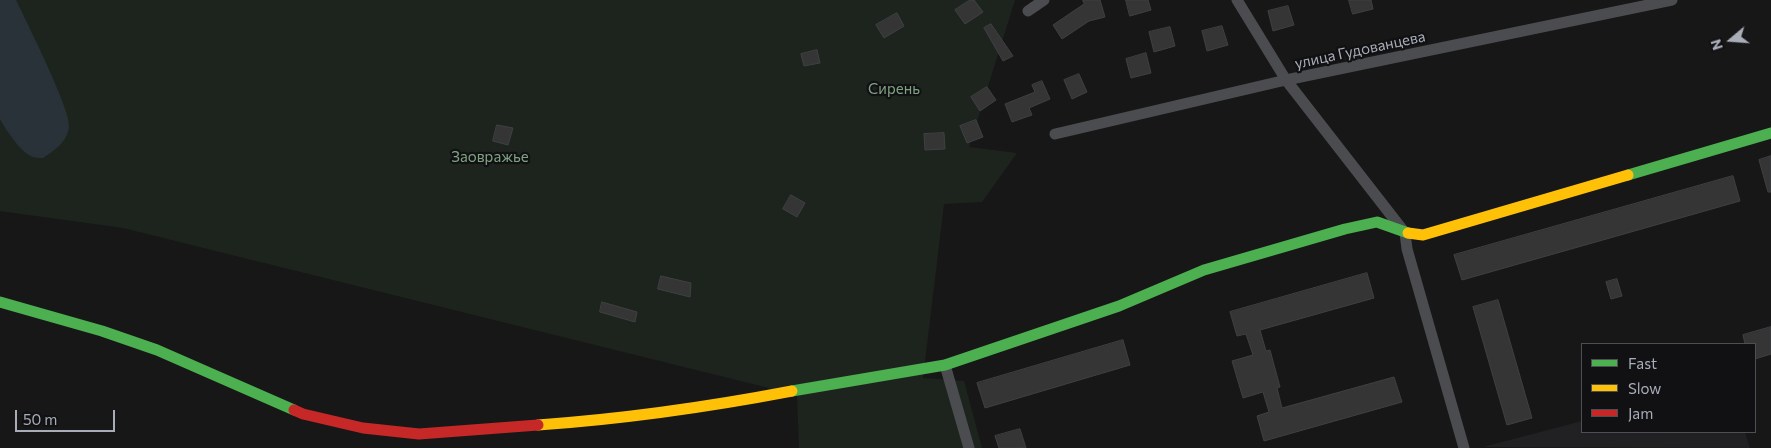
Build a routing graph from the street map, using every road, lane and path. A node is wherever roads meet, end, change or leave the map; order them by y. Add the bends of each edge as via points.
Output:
1 (1044, 0) edge
2 (1237, 0) edge
3 (1672, 0) edge
4 (1028, 11) dead end
5 (1286, 80) junction
6 (1771, 133) edge
7 (1055, 134) dead end
8 (1405, 233) junction
9 (0, 302) edge
10 (945, 365) junction
11 (969, 448) edge
12 (1464, 448) edge

1 - 4 street
2 - 5 street
3 - 5 street, улица Гудованцева
5 - 7 street, улица Гудованцева
5 - 8 street
6 - 8 street via 1423,235
8 - 10 street via 1377,222 1345,229 1204,270 1119,306
8 - 12 street
9 - 10 street via 157,350 303,414 363,428 419,434 624,417 730,403
10 - 11 street

